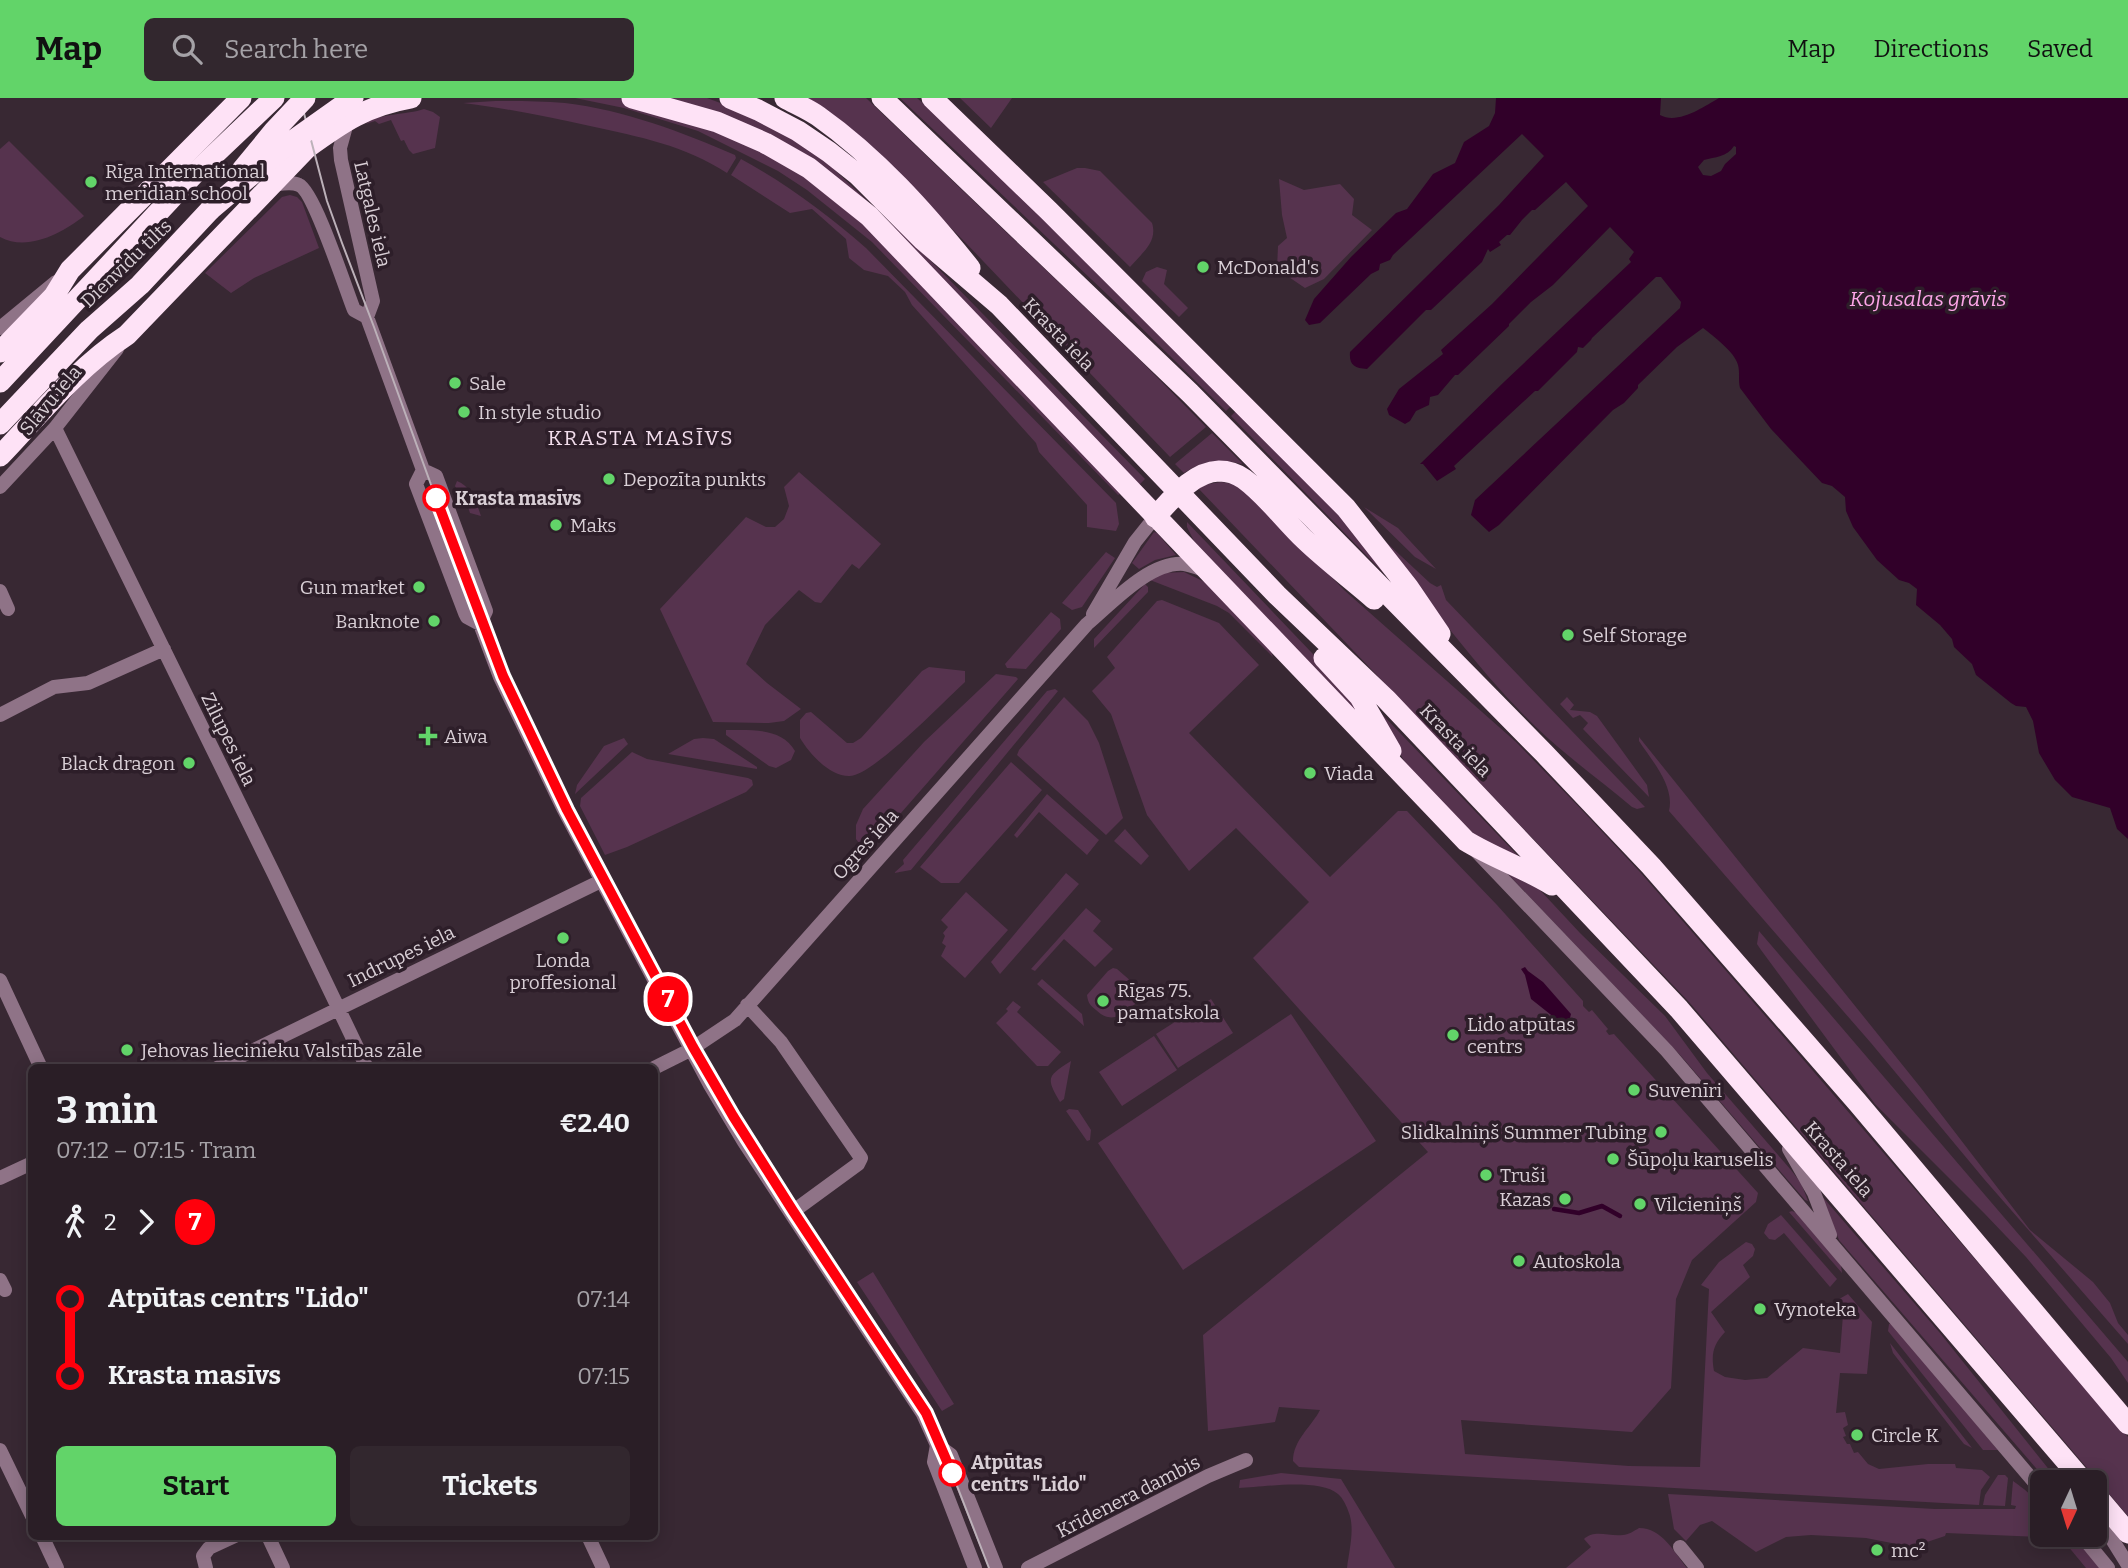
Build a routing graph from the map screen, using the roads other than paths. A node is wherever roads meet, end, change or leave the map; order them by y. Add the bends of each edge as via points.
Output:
1 (241, 98) edge
2 (256, 98) edge
3 (274, 98) edge
4 (306, 98) edge
5 (411, 98) edge
6 (632, 98) edge
7 (730, 98) edge
8 (785, 98) edge
9 (882, 98) edge
10 (934, 101) edge
11 (351, 108) edge
12 (194, 144) junction
13 (194, 173) junction
14 (272, 186) junction
15 (210, 210) junction
16 (235, 222) junction
17 (70, 270) junction
18 (999, 305) junction
19 (367, 317) junction
20 (0, 328) edge
21 (127, 335) junction
22 (0, 352) edge
23 (0, 383) edge
24 (0, 424) edge
25 (55, 428) junction
26 (0, 456) edge
27 (422, 470) junction
28 (0, 487) edge
29 (1178, 492) junction
30 (1155, 517) junction
31 (1207, 570) junction
32 (0, 592) edge
33 (1277, 595) junction
34 (9, 609) dead end
35 (480, 624) junction
36 (1087, 624) junction
37 (164, 649) junction
38 (1476, 684) junction
39 (0, 715) edge
40 (1410, 783) junction
41 (1466, 841) junction
42 (601, 881) junction
43 (1573, 898) junction
44 (0, 980) edge
45 (747, 1006) junction
46 (338, 1008) junction
47 (690, 1050) junction
48 (39, 1064) edge
49 (226, 1064) edge
50 (365, 1064) edge
51 (658, 1066) edge
52 (1770, 1114) junction
53 (28, 1165) edge
54 (0, 1178) edge
55 (791, 1213) junction
56 (1833, 1244) junction
57 (2128, 1424) edge
58 (937, 1445) junction
59 (0, 1450) edge
60 (1246, 1460) dead end
61 (2072, 1470) edge
62 (2030, 1477) edge
63 (28, 1508) edge
64 (2107, 1508) edge
65 (2107, 1531) edge
66 (2128, 1532) edge
67 (44, 1540) edge
68 (226, 1540) edge
69 (270, 1540) edge
70 (590, 1540) edge
71 (1679, 1547) dead end
72 (2091, 1547) edge
73 (2128, 1565) edge
74 (57, 1568) edge
75 (206, 1568) edge
76 (283, 1568) edge
77 (603, 1568) edge
78 (975, 1568) edge
79 (996, 1568) edge
80 (1028, 1568) edge
81 (1697, 1568) edge
82 (2109, 1568) edge

1 - 12 highway
2 - 13 highway, bridge
3 - 13 highway, Dienvidu tilts, bridge
4 - 15 highway, Dienvidu tilts, bridge
5 - 11 highway
6 - 30 highway via 717,122 765,143 809,168 869,216
7 - 18 highway, Krasta iela via 829,152
8 - 18 highway via 817,116 873,161 937,227
9 - 38 highway via 1190,393
10 - 38 highway via 1346,508
11 - 14 highway
11 - 15 highway, bridge via 288,144
11 - 19 street, Latgales iela via 340,148 373,301
12 - 16 highway via 211,139 231,143 255,166 258,189
12 - 17 highway
13 - 23 highway, Dienvidu tilts
14 - 16 highway
14 - 19 street, Latgales iela via 293,184 306,190 354,310
15 - 24 highway, Dienvidu tilts
16 - 21 highway
17 - 20 street
17 - 22 highway via 54,296
18 - 29 highway, Krasta iela
19 - 27 street, Latgales iela
21 - 25 street, Slāvu iela
21 - 26 highway via 78,375
25 - 28 street, Slāvu iela
25 - 37 street, Zilupes iela
27 - 35 street, Latgales iela via 416,484 424,506 465,613
27 - 35 street, Latgales iela via 436,476 486,611
29 - 30 highway
29 - 33 highway, Krasta iela
29 - 38 highway via 1208,473 1232,472 1242,477 1305,540
30 - 31 highway
30 - 36 street, Ogres iela
31 - 36 street, Ogres iela via 1183,564 1161,567
31 - 40 highway
32 - 34 street
33 - 40 highway via 1360,697
33 - 43 highway, Krasta iela via 1386,699
35 - 42 street, Latgales iela via 500,677
36 - 45 street, Ogres iela
37 - 39 street via 88,682 54,687
37 - 46 street, Zilupes iela
38 - 57 highway via 1660,876
40 - 41 highway
41 - 43 highway
41 - 56 street via 1667,1051
42 - 46 street, Indrupes iela
42 - 47 street, Latgales iela
43 - 52 highway, Krasta iela via 1679,1009
44 - 48 street
45 - 47 street, Ogres iela via 735,1020
45 - 55 street via 781,1042 861,1158
46 - 49 street, Indrupes iela
46 - 50 street, Zilupes iela
47 - 51 street, Ogres iela
47 - 55 street, Latgales iela
52 - 56 street via 1814,1193
52 - 61 highway, Krasta iela
53 - 54 street
55 - 58 street, Latgales iela via 923,1414
56 - 62 street
58 - 78 street, Latgales iela via 934,1462
58 - 79 street, Latgales iela via 951,1455
59 - 63 street
60 - 80 street, Krīdenera dambis
64 - 66 highway
65 - 73 street
67 - 74 street
68 - 75 street via 203,1556
69 - 76 street
70 - 77 street
71 - 81 street
72 - 82 street

